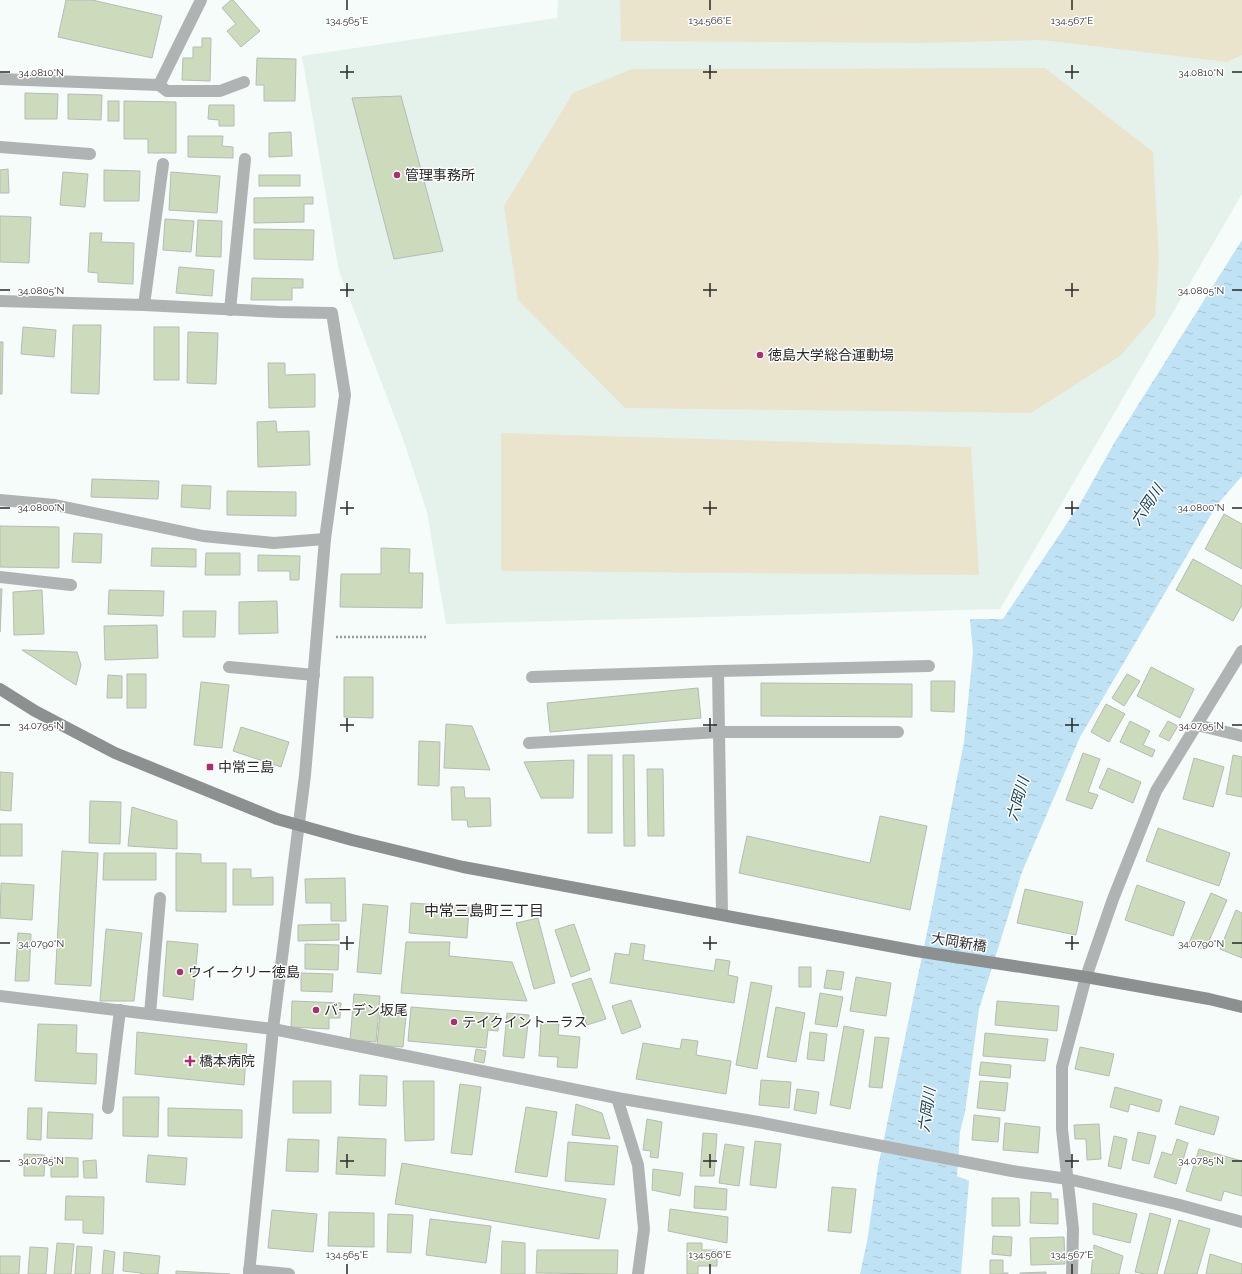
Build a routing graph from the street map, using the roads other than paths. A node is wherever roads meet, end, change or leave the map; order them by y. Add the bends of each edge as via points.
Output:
1 (201, 0) edge
2 (0, 79) edge
3 (244, 82) dead end
4 (159, 85) junction
5 (0, 147) edge
6 (90, 154) dead end
7 (245, 159) dead end
8 (163, 164) dead end
9 (0, 301) edge
10 (144, 305) junction
11 (230, 310) junction
12 (0, 500) edge
13 (325, 539) junction
14 (0, 577) edge
15 (71, 585) dead end
16 (1242, 651) edge
17 (929, 666) dead end
18 (229, 668) dead end
19 (718, 670) junction
20 (314, 675) junction
21 (532, 677) dead end
22 (0, 688) edge
23 (1197, 725) junction
24 (719, 732) junction
25 (898, 732) dead end
26 (1242, 736) edge
27 (529, 743) dead end
28 (298, 825) junction
29 (160, 898) dead end
30 (722, 914) junction
31 (1086, 977) junction
32 (0, 996) edge
33 (1242, 1007) edge
34 (120, 1010) junction
35 (150, 1014) junction
36 (273, 1029) junction
37 (617, 1098) junction
38 (108, 1108) dead end
39 (1068, 1179) junction
40 (1242, 1222) edge
41 (249, 1272) edge
42 (289, 1274) edge
43 (638, 1274) edge
44 (1072, 1274) edge

1 - 4 street
2 - 4 street
3 - 4 street via 220,91 167,91
5 - 6 street
7 - 11 street
8 - 10 street
9 - 10 street
10 - 11 street
11 - 13 street via 332,313 345,394
12 - 13 street via 55,505 203,536 274,542
13 - 20 street
14 - 15 street
16 - 23 street
17 - 19 street
18 - 20 street
19 - 21 street
19 - 24 street
20 - 28 street
22 - 28 street, 大岡新橋 via 36,711 115,753
23 - 26 street
23 - 31 street via 1156,791 1113,899
24 - 25 street
24 - 27 street
24 - 30 street
28 - 30 street, 大岡新橋 via 463,867
28 - 36 street
29 - 35 street
30 - 31 street, 大岡新橋 via 916,951
31 - 33 street, 大岡新橋
31 - 39 street via 1062,1067 1062,1129
32 - 34 street
34 - 35 street
34 - 38 street
35 - 36 street
36 - 37 street
36 - 41 street
37 - 39 street via 1012,1171
37 - 43 street via 638,1165 644,1229
39 - 40 street
39 - 44 street via 1073,1230
41 - 42 street

